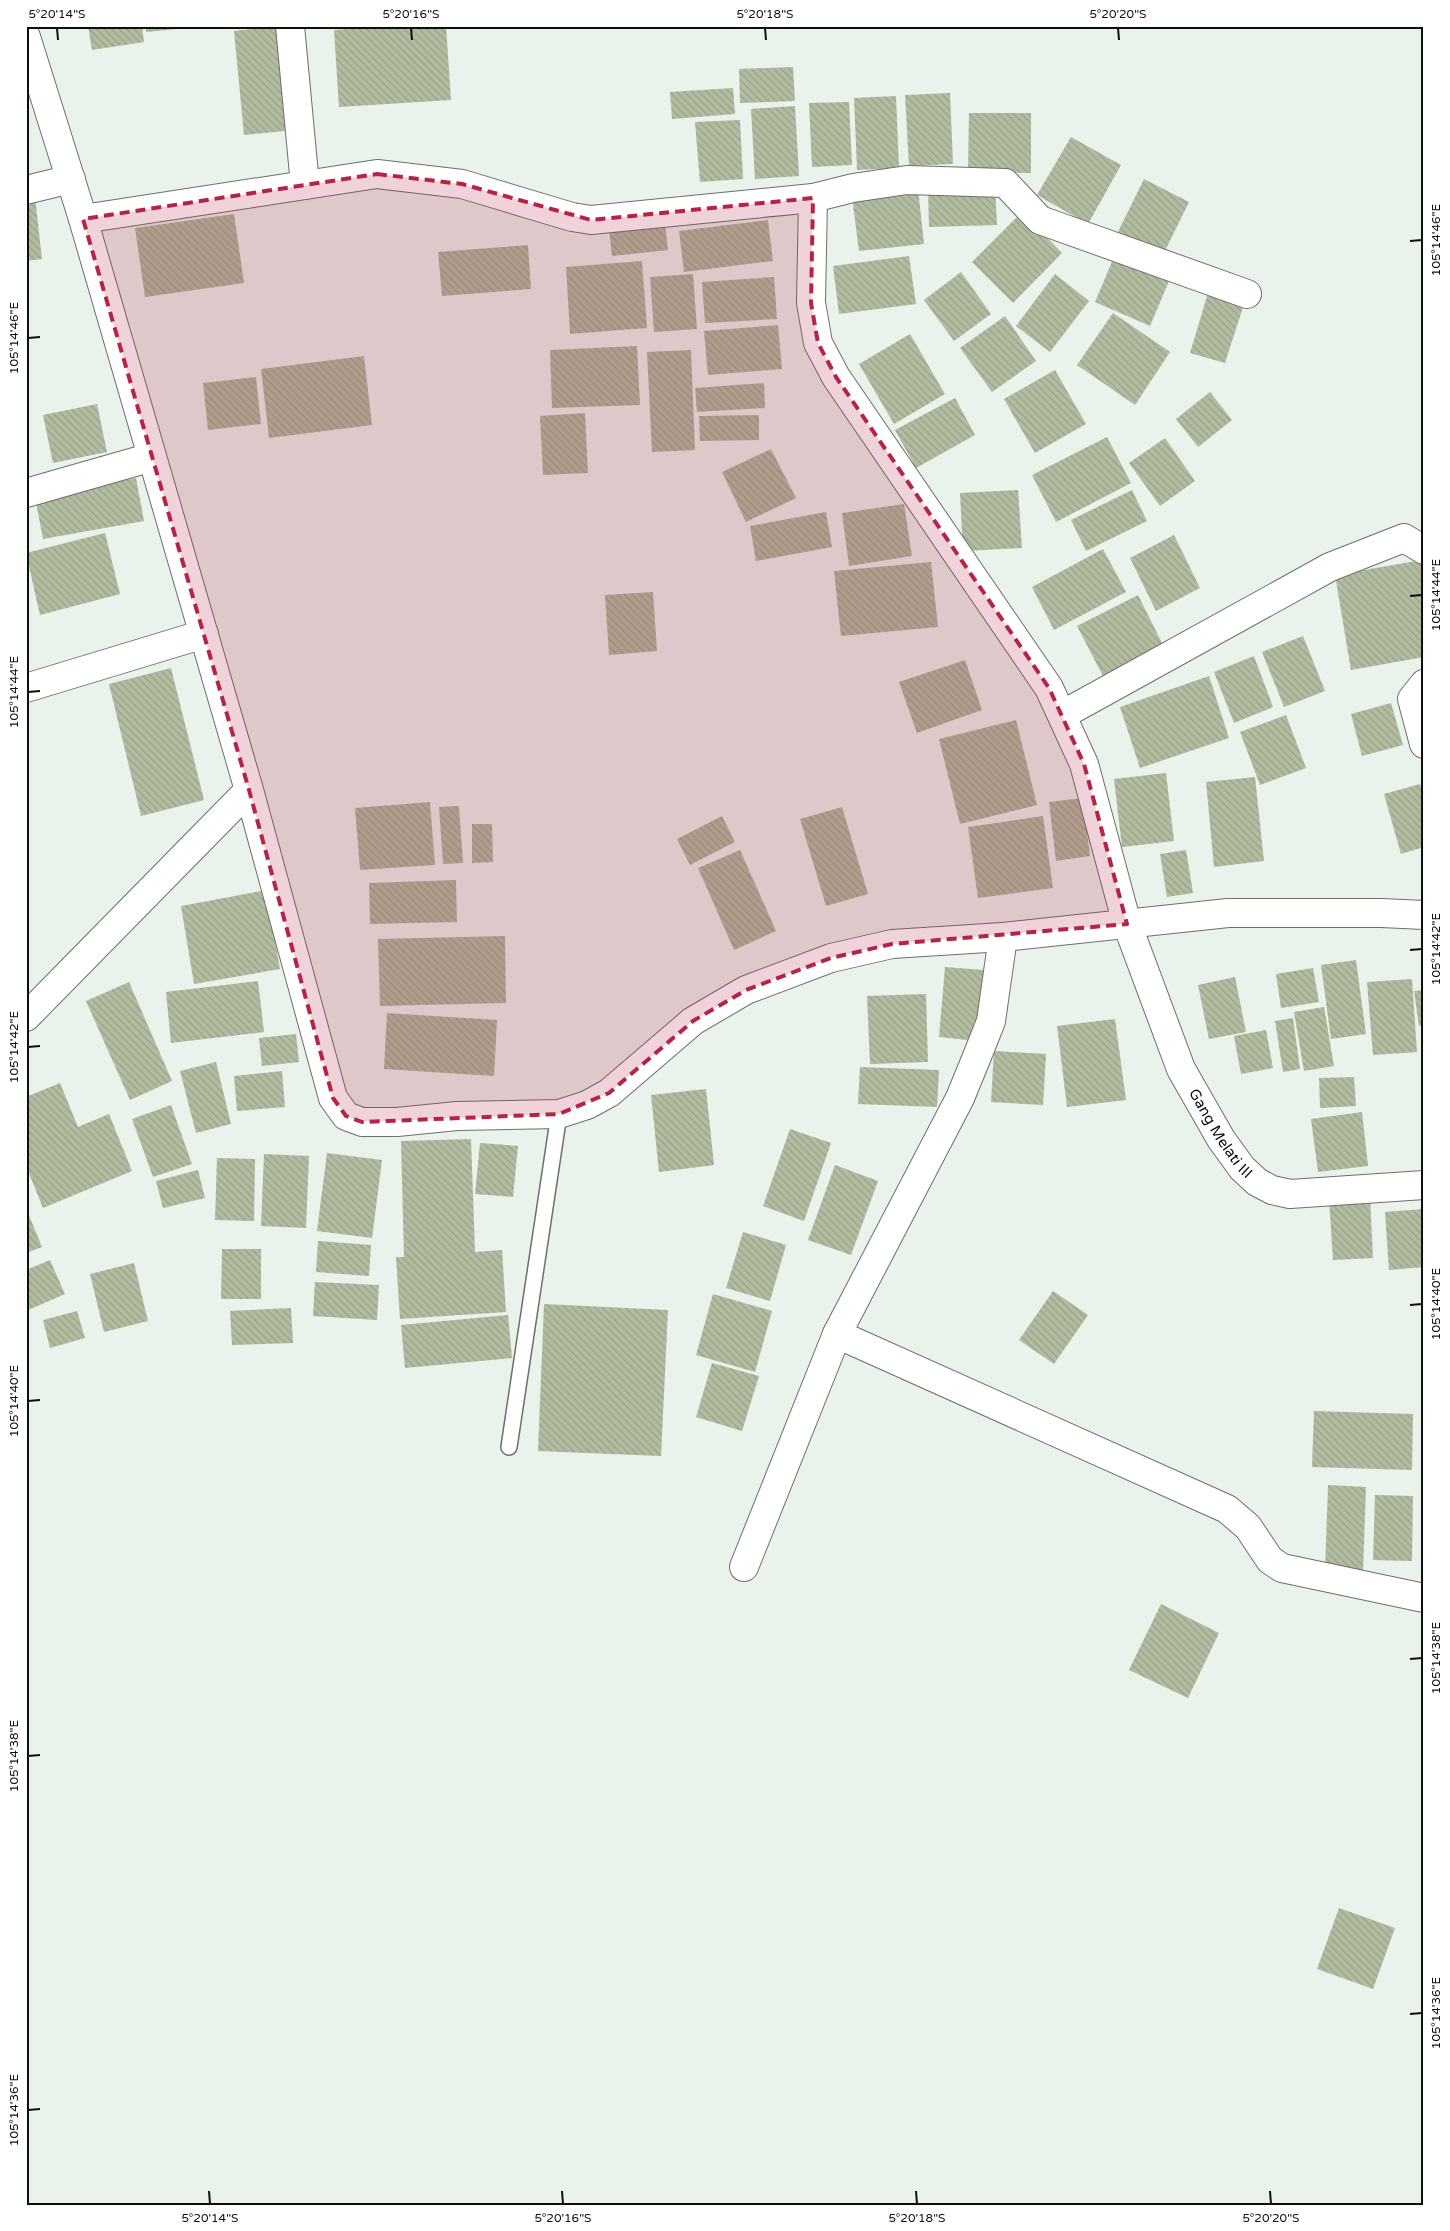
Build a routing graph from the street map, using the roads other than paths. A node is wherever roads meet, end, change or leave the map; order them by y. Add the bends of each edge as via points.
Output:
1 (290, 26) edge
2 (26, 37) edge
3 (71, 178) junction
4 (304, 185) junction
5 (26, 190) edge
6 (813, 198) junction
7 (83, 218) junction
8 (1247, 294) dead end
9 (152, 457) junction
10 (26, 493) edge
11 (1424, 550) edge
12 (204, 634) junction
13 (1424, 684) edge
14 (26, 688) edge
15 (1062, 715) junction
16 (1424, 744) edge
17 (249, 790) junction
18 (1424, 915) edge
19 (1127, 924) junction
20 (1003, 936) junction
21 (26, 1017) edge
22 (558, 1114) junction
23 (1424, 1185) edge
24 (837, 1334) junction
25 (509, 1447) dead end
26 (744, 1566) dead end
27 (1424, 1598) edge

1 - 4 street
2 - 3 street
3 - 5 street
3 - 7 street
4 - 6 street via 377,174 462,184 591,220
4 - 7 street
6 - 8 street via 907,180 1005,183 1040,220
6 - 15 street, Gang Melati III via 811,303 818,343 836,377 1050,688
7 - 9 street
9 - 10 street
9 - 12 street
11 - 15 street via 1404,538 1330,567
12 - 14 street
12 - 17 street
13 - 16 street via 1412,699
15 - 19 street, Gang Melati III via 1084,764
17 - 21 street
17 - 22 street via 333,1098 346,1116 362,1122 397,1122 458,1116
18 - 19 street via 1228,913
19 - 20 street
19 - 23 street, Gang Melati III via 1181,1069 1221,1139 1256,1182 1290,1194
20 - 22 street via 892,944 831,958 746,990 693,1021 609,1093 587,1105
20 - 24 street via 991,1021 960,1098
22 - 25 lane
24 - 26 street
24 - 27 street via 1227,1509 1248,1527 1270,1560 1282,1568

